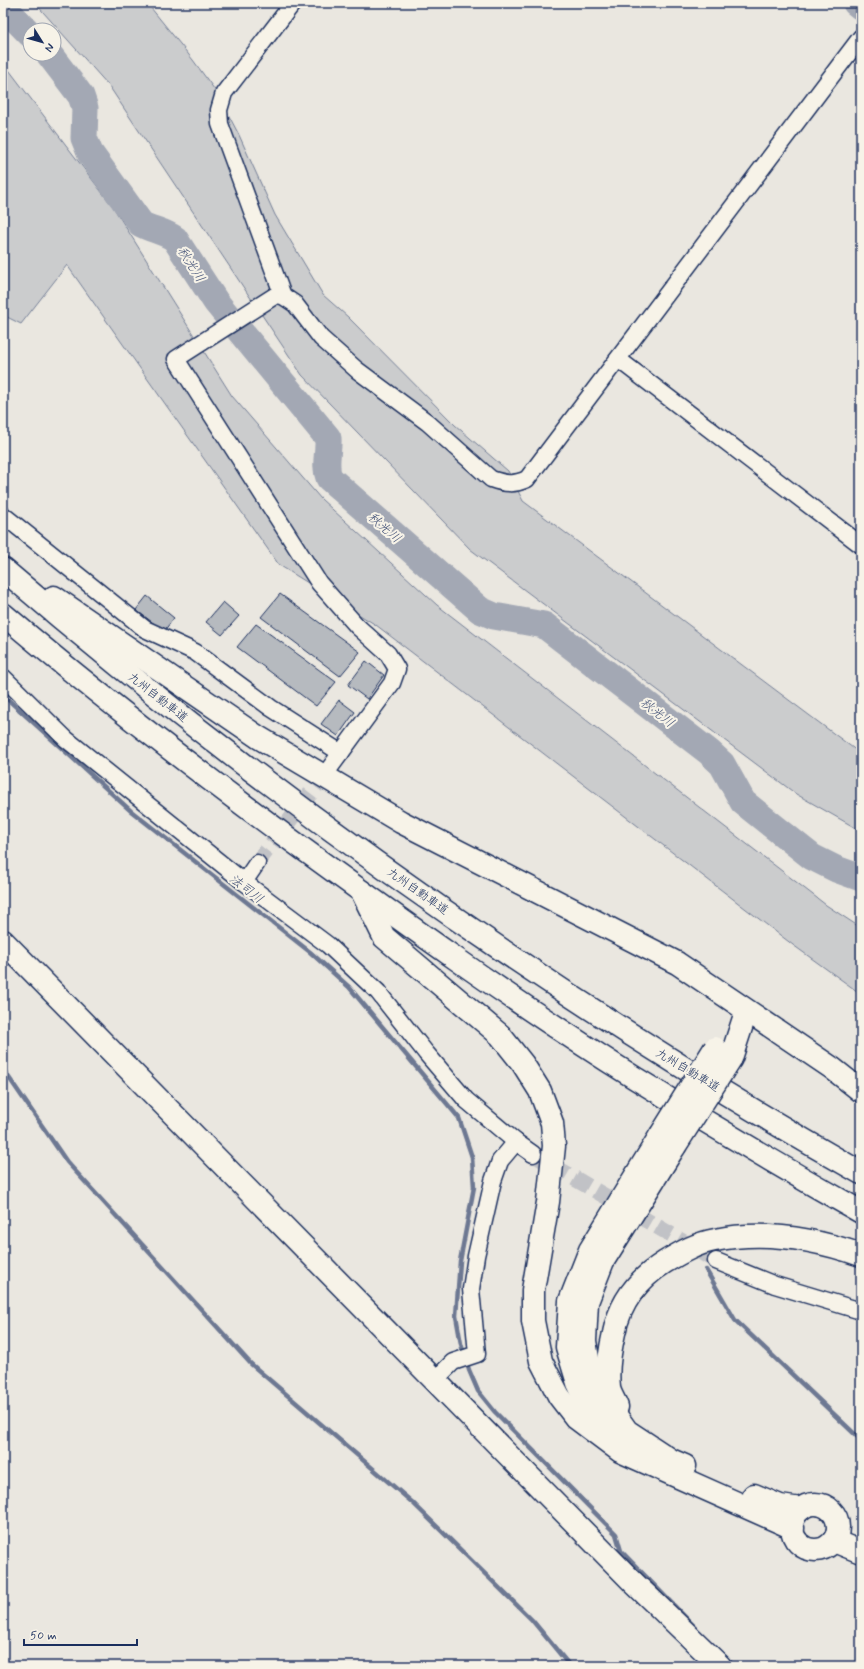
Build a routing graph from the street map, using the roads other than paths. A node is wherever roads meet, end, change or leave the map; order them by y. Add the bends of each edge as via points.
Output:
1 (293, 3) edge
2 (861, 37) edge
3 (277, 298) junction
4 (618, 359) junction
5 (4, 519) edge
6 (861, 545) edge
7 (3, 563) edge
8 (3, 569) edge
9 (3, 614) edge
10 (3, 677) edge
11 (341, 753) junction
12 (329, 769) tunnel mouth
13 (257, 864) tunnel mouth
14 (244, 882) junction
15 (362, 891) junction
16 (3, 941) edge
17 (746, 1012) junction
18 (861, 1090) edge
19 (668, 1141) junction
20 (516, 1142) junction
21 (533, 1154) tunnel mouth
22 (861, 1173) edge
23 (861, 1212) edge
24 (861, 1256) edge
25 (716, 1261) tunnel mouth
26 (861, 1311) edge
27 (435, 1380) junction
28 (627, 1431) junction
29 (661, 1470) junction
30 (797, 1519) junction
31 (836, 1533) junction
32 (861, 1536) edge
33 (861, 1552) edge
34 (720, 1666) edge

1 - 3 street via 224,93 219,110 220,124
2 - 4 street
3 - 4 street via 295,304 321,338 357,370 427,422 491,479 501,483 515,484 527,479
3 - 11 street via 176,359 319,583 357,626 388,654 397,669 392,683
4 - 6 street
5 - 11 street via 145,629 195,652 271,708
7 - 17 main road via 258,737 401,822 677,963
8 - 22 main road, 九州自動車道 via 83,638 208,737 494,944 651,1048
9 - 15 main road via 66,668 187,763
10 - 14 street via 66,738
11 - 12 street
13 - 14 street
14 - 20 street via 328,945 378,992 466,1100
15 - 23 main road via 476,972 633,1076 771,1161
15 - 29 main road via 384,937 500,1035 540,1091 552,1122 554,1146 548,1202 533,1290 533,1321 541,1361 559,1396 576,1418 620,1451
16 - 27 main road
17 - 18 main road
17 - 19 main road, bridge
19 - 28 main road via 603,1261 587,1302 585,1341 592,1382
19 - 29 main road via 590,1250 570,1301 567,1347 587,1402 622,1442
20 - 21 street
20 - 27 street via 500,1161 476,1256 471,1289 478,1354 453,1362
24 - 28 main road via 834,1246 795,1238 753,1236 714,1240 684,1251 657,1267 635,1287 617,1316 610,1352 609,1388
25 - 26 street via 775,1285
27 - 34 main road via 633,1582
28 - 30 main road via 671,1460 780,1506
29 - 30 main road
30 - 31 main road via 814,1504 822,1505 834,1513
30 - 31 main road via 799,1542 805,1547 821,1549
31 - 32 main road
31 - 33 main road

